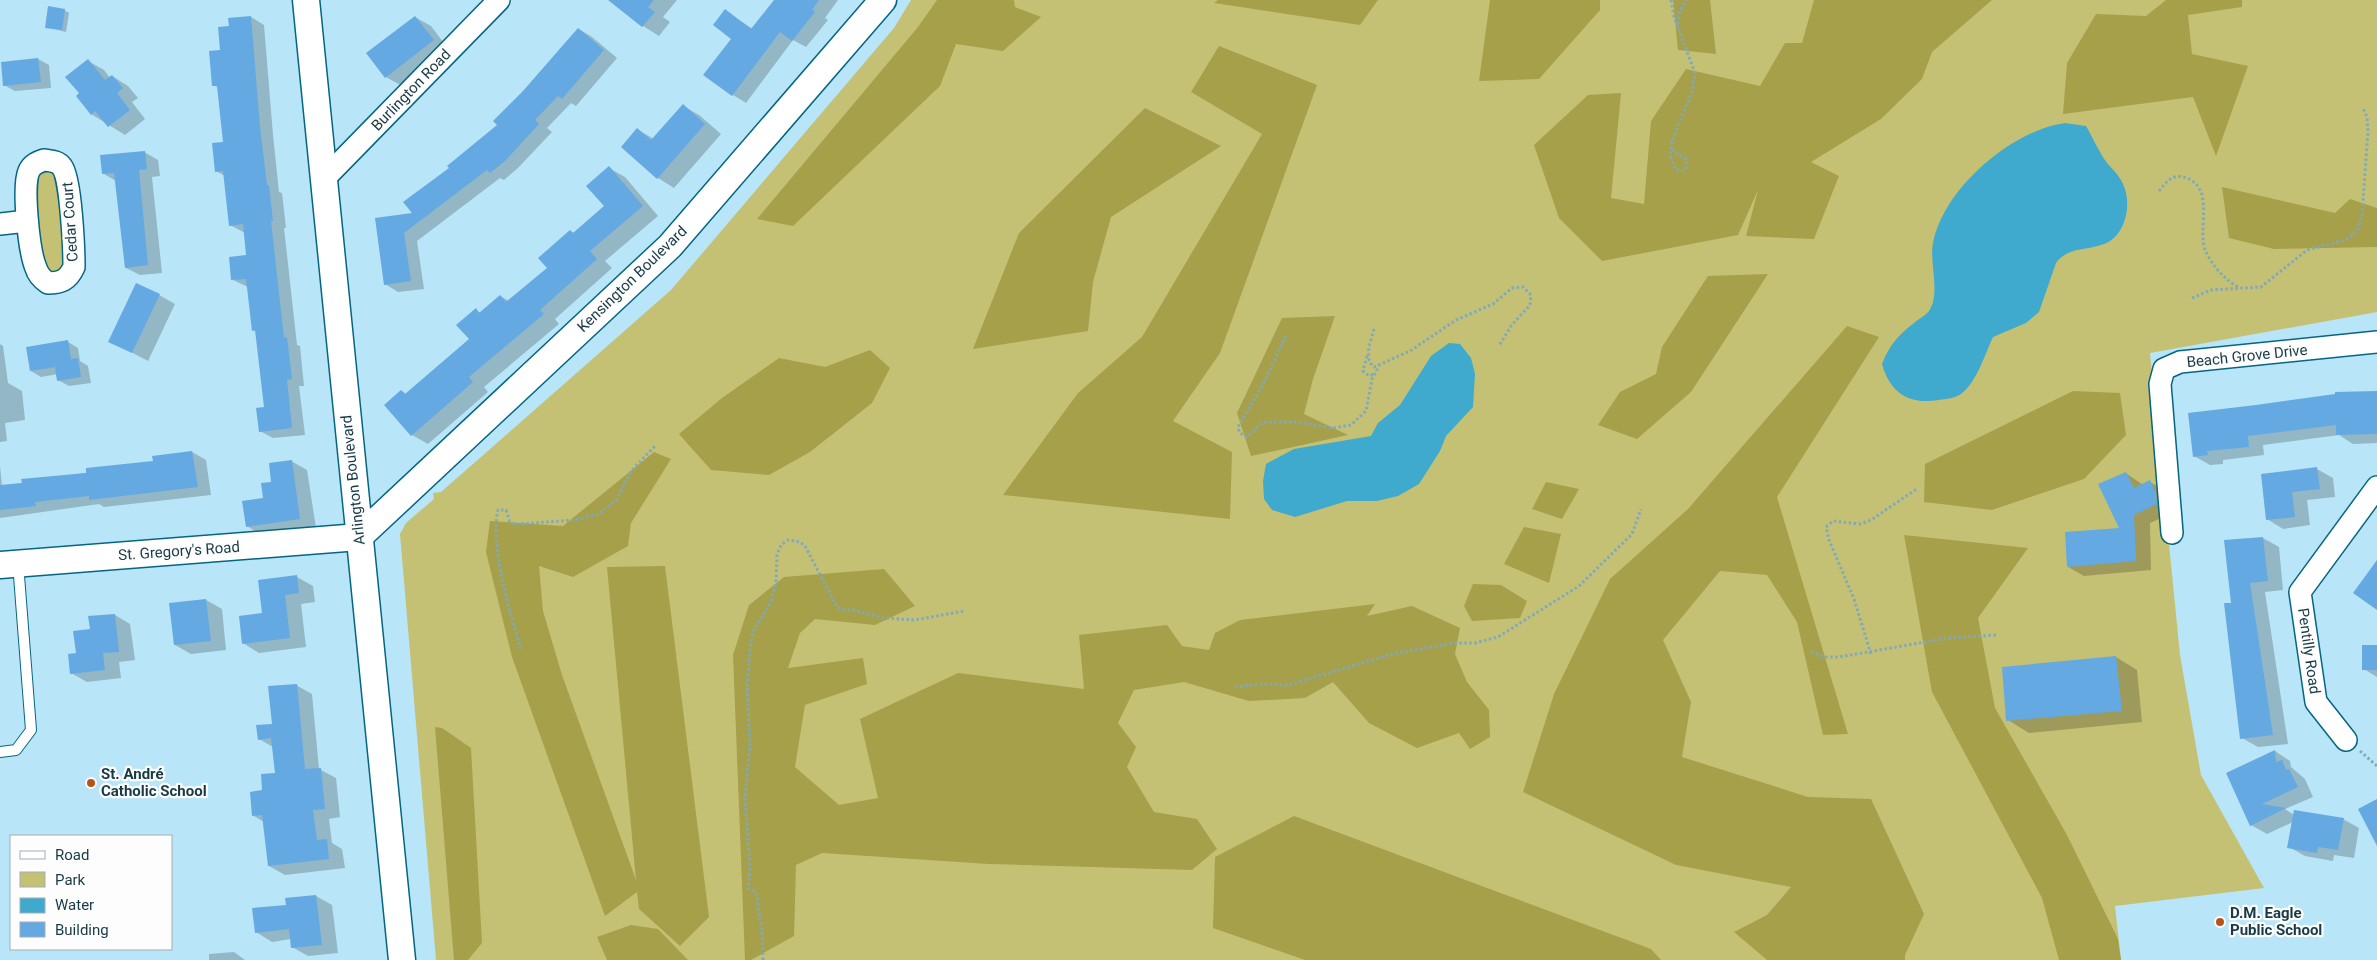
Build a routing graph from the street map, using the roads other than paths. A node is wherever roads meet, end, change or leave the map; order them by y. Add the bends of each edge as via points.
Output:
1 (306, 0) edge
2 (499, 0) edge
3 (883, 0) edge
4 (323, 180) junction
5 (27, 221) junction
6 (0, 224) edge
7 (2377, 342) edge
8 (2377, 487) edge
9 (2172, 533) dead end
10 (358, 537) junction
11 (9, 564) edge
12 (2346, 740) dead end
13 (0, 752) edge
14 (402, 960) edge

1 - 4 street, Arlington Boulevard
2 - 4 street, Burlington Road
3 - 10 street, Kensington Boulevard via 670,246
4 - 10 street, Arlington Boulevard
5 - 5 street, Cedar Court via 40,278 48,283 64,281 71,275 74,259 67,176 55,161 36,163 29,171 26,183
5 - 6 street
7 - 9 street, Beach Grove Drive via 2180,362 2164,369 2160,384
8 - 12 street, Pentilly Road via 2300,592 2316,702
10 - 11 street, St. Gregory's Road
10 - 14 street, Arlington Boulevard
11 - 13 lane via 31,730 16,750

